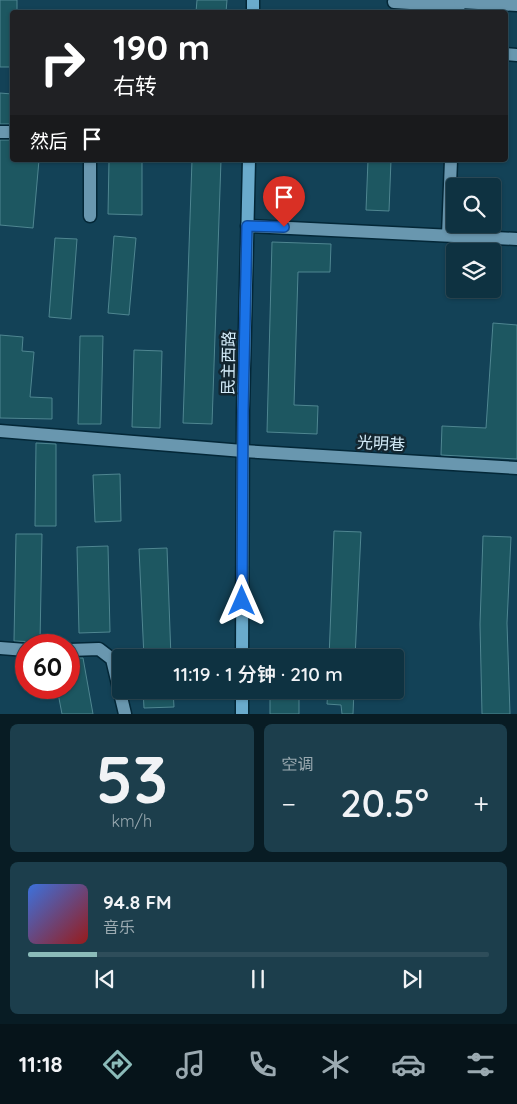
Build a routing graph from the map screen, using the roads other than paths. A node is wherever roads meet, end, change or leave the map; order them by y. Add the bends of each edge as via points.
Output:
1 (394, 2) dead end
2 (459, 5) edge
3 (517, 5) edge
4 (90, 162) edge
5 (249, 162) edge
6 (451, 162) edge
7 (90, 216) dead end
8 (247, 226) junction
9 (448, 235) junction
10 (517, 239) edge
11 (0, 431) edge
12 (243, 451) junction
13 (517, 468) edge
14 (0, 648) edge
15 (15, 649) edge
16 (242, 649) edge
17 (80, 650) edge
18 (242, 699) edge
19 (125, 714) edge
20 (242, 714) edge

1 - 2 street
2 - 3 street
4 - 7 street
5 - 8 main road, 民主西路
6 - 9 street
8 - 9 street
8 - 12 main road, 民主西路
9 - 10 street
11 - 12 street, 光明巷
12 - 13 street, 光明巷
12 - 16 main road, 民主西路
14 - 15 street
17 - 19 street via 99,649 112,659
18 - 20 main road

